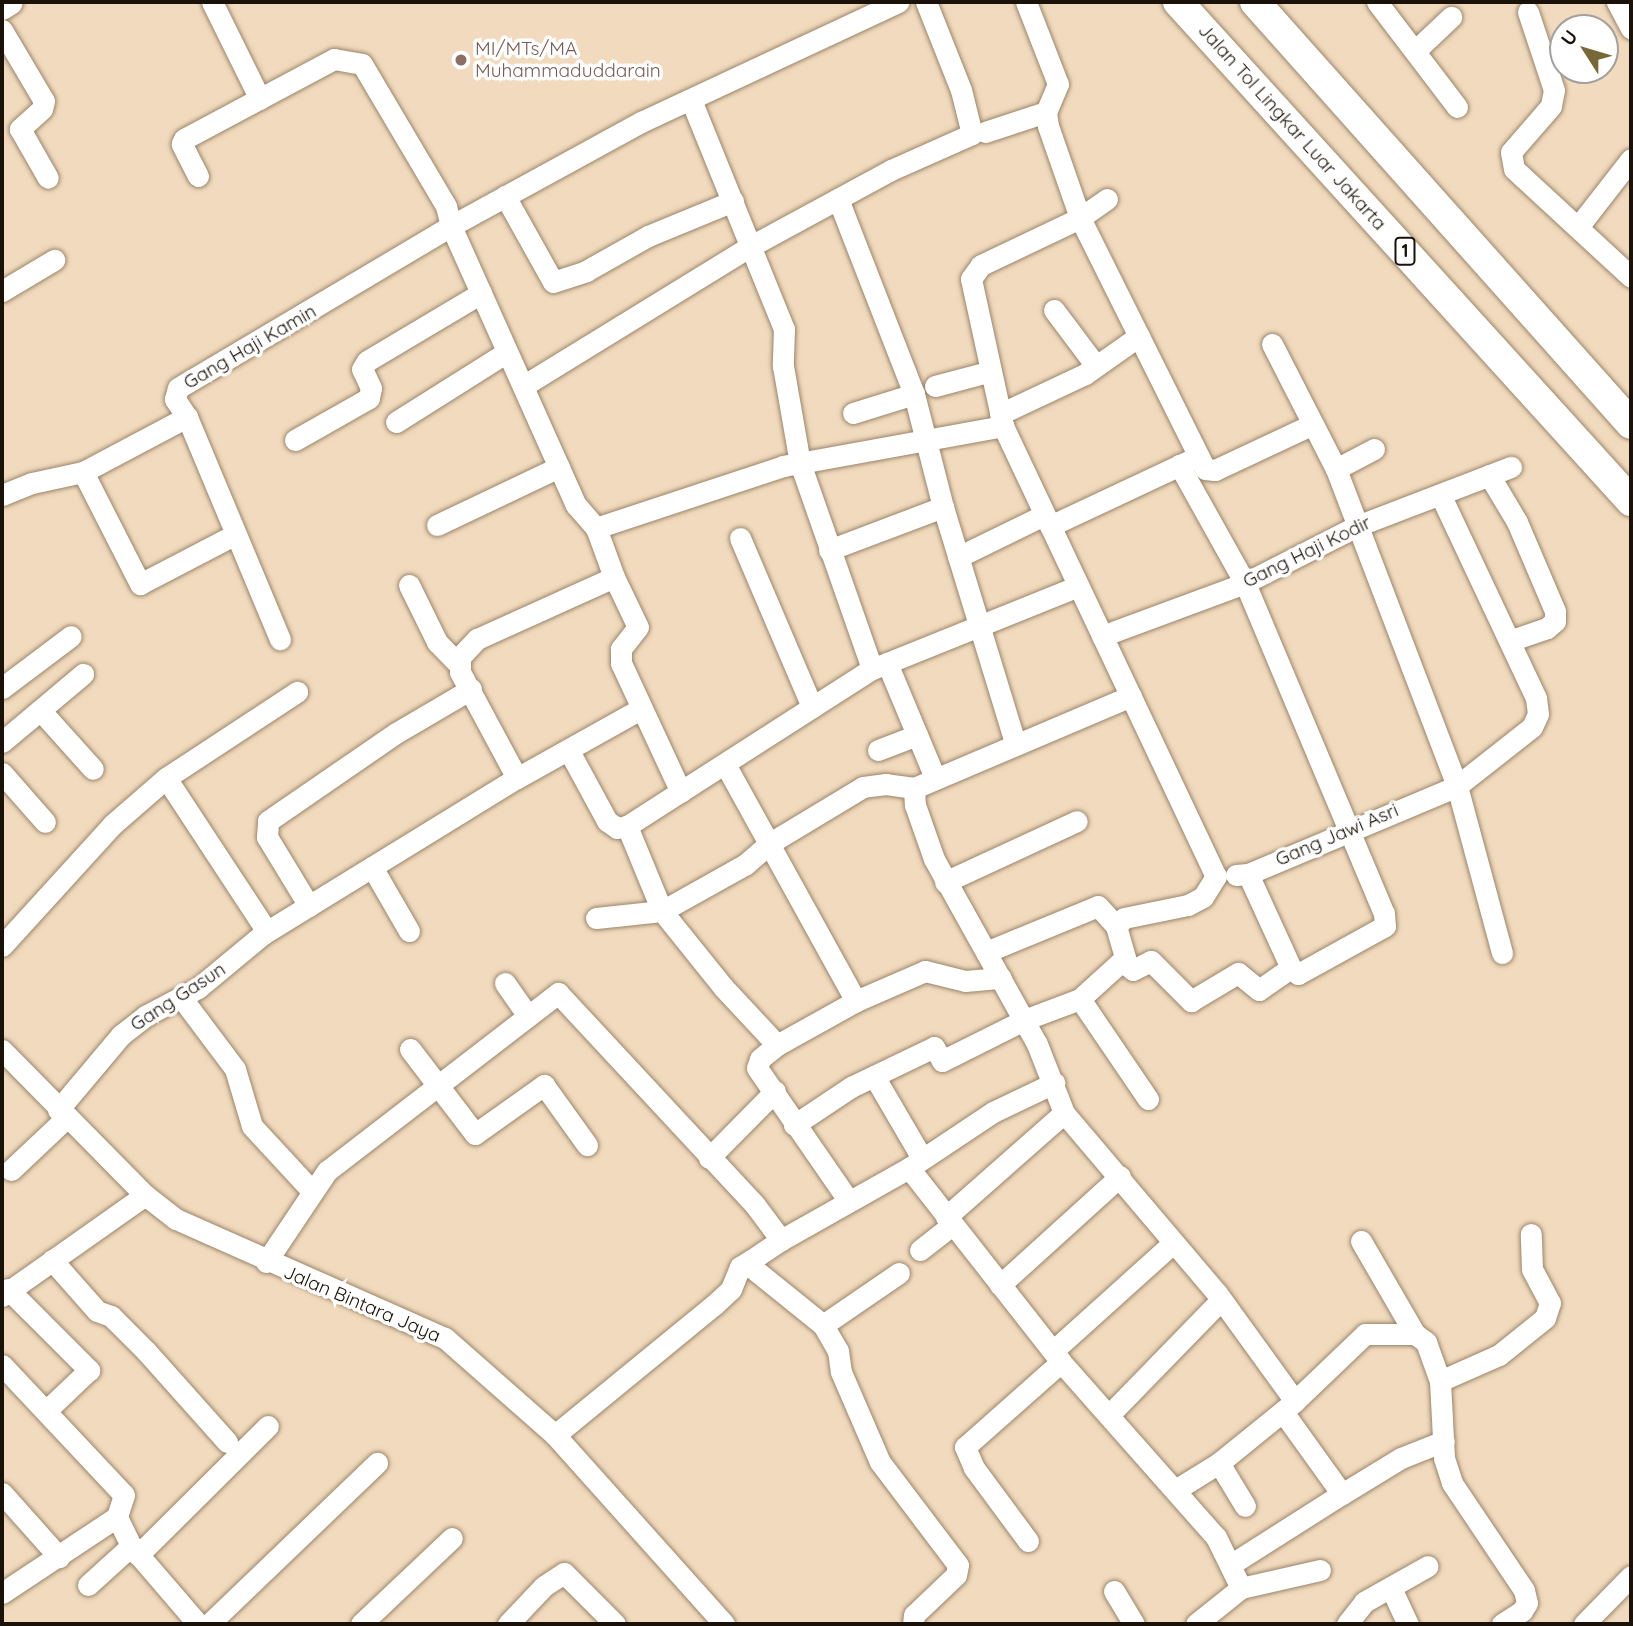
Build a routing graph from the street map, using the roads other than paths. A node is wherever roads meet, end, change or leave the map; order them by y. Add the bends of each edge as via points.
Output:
1 (10, 2) edge
2 (212, 2) edge
3 (898, 2) edge
4 (926, 2) edge
5 (1026, 2) edge
6 (1178, 2) edge
7 (1255, 2) edge
8 (1377, 2) edge
9 (1617, 2) edge
10 (2, 8) edge
11 (1528, 12) dead end
12 (1451, 17) dead end
13 (1630, 23) edge
14 (2, 30) edge
15 (1415, 51) junction
16 (260, 99) junction
17 (691, 100) junction
18 (1457, 107) dead end
19 (1046, 112) junction
20 (985, 132) dead end
21 (1631, 159) edge
22 (198, 176) dead end
23 (48, 178) dead end
24 (505, 197) junction
25 (838, 199) junction
26 (1107, 199) dead end
27 (733, 201) junction
28 (1080, 218) junction
29 (451, 226) junction
30 (1578, 227) junction
31 (751, 246) junction
32 (54, 260) dead end
33 (1631, 277) edge
34 (2, 291) edge
35 (481, 293) junction
36 (1054, 310) dead end
37 (1139, 336) junction
38 (1272, 344) dead end
39 (507, 352) junction
40 (1091, 368) junction
41 (988, 372) junction
42 (523, 386) junction
43 (935, 386) dead end
44 (914, 394) junction
45 (853, 412) dead end
46 (187, 417) junction
47 (1001, 420) junction
48 (397, 422) dead end
49 (1631, 424) edge
50 (1311, 425) junction
51 (295, 440) dead end
52 (928, 440) junction
53 (1374, 449) dead end
54 (1199, 456) junction
55 (800, 463) junction
56 (1179, 465) junction
57 (559, 467) junction
58 (1511, 467) dead end
59 (1336, 469) junction
60 (83, 472) junction
61 (1489, 475) junction
62 (1440, 494) junction
63 (2, 495) edge
64 (1631, 501) edge
65 (943, 507) junction
66 (1047, 520) junction
67 (437, 525) dead end
68 (1357, 526) junction
69 (596, 528) junction
70 (234, 535) junction
71 (740, 538) dead end
72 (829, 550) junction
73 (958, 556) junction
74 (614, 576) junction
75 (1245, 583) junction
76 (409, 585) dead end
77 (1079, 586) junction
78 (980, 626) junction
79 (71, 636) dead end
80 (1102, 636) junction
81 (280, 639) dead end
82 (1509, 641) junction
83 (458, 664) junction
84 (880, 666) junction
85 (83, 674) dead end
86 (2, 688) edge
87 (471, 689) junction
88 (297, 692) dead end
89 (1131, 696) junction
90 (642, 708) junction
91 (812, 708) junction
92 (40, 710) junction
93 (917, 735) junction
94 (2, 742) edge
95 (1016, 742) junction
96 (878, 750) dead end
97 (569, 751) junction
98 (724, 764) junction
99 (93, 769) dead end
100 (2, 773) edge
101 (166, 778) junction
102 (517, 778) junction
103 (935, 778) junction
104 (1457, 786) junction
105 (914, 788) junction
106 (681, 792) junction
107 (1077, 821) dead end
108 (45, 822) dead end
109 (627, 826) junction
110 (1348, 828) junction
111 (770, 843) junction
112 (372, 867) junction
113 (1248, 874) junction
114 (1216, 876) junction
115 (945, 882) junction
116 (309, 906) junction
117 (663, 911) junction
118 (596, 918) dead end
119 (1116, 926) junction
120 (409, 931) dead end
121 (263, 934) junction
122 (2, 946) edge
123 (986, 952) junction
124 (1502, 953) dead end
125 (1124, 962) junction
126 (1291, 968) junction
127 (1001, 978) junction
128 (505, 983) dead end
129 (181, 997) junction
130 (1080, 999) junction
131 (856, 1001) junction
132 (528, 1016) junction
133 (1024, 1020) junction
134 (777, 1045) junction
135 (410, 1049) dead end
136 (2, 1050) edge
137 (874, 1076) junction
138 (1054, 1083) junction
139 (439, 1087) junction
140 (775, 1091) junction
141 (1148, 1099) dead end
142 (1064, 1113) junction
143 (62, 1114) junction
144 (794, 1125) junction
145 (587, 1145) dead end
146 (709, 1158) junction
147 (915, 1163) junction
148 (11, 1170) dead end
149 (1119, 1176) junction
150 (312, 1191) junction
151 (145, 1195) junction
152 (848, 1200) junction
153 (949, 1221) junction
154 (1531, 1234) dead end
155 (781, 1240) junction
156 (1361, 1241) dead end
157 (1173, 1243) junction
158 (920, 1250) dead end
159 (52, 1260) junction
160 (751, 1260) junction
161 (266, 1262) junction
162 (899, 1273) dead end
163 (1000, 1285) junction
164 (5, 1292) edge
165 (1221, 1300) junction
166 (823, 1325) junction
167 (1415, 1334) junction
168 (1057, 1357) junction
169 (2, 1365) edge
170 (1440, 1381) junction
171 (1289, 1406) junction
172 (47, 1410) junction
173 (1110, 1414) junction
174 (268, 1426) dead end
175 (555, 1435) junction
176 (1444, 1441) junction
177 (227, 1442) dead end
178 (377, 1463) dead end
179 (1219, 1463) junction
180 (1177, 1489) junction
181 (2, 1493) edge
182 (1342, 1494) junction
183 (1245, 1506) dead end
184 (117, 1517) junction
185 (452, 1538) dead end
186 (1028, 1542) dead end
187 (134, 1550) junction
188 (59, 1557) junction
189 (1230, 1565) junction
190 (1428, 1566) dead end
191 (1320, 1570) dead end
192 (1631, 1576) edge
193 (88, 1585) dead end
194 (1241, 1588) junction
195 (1391, 1588) junction
196 (1114, 1591) dead end
197 (2, 1593) edge
198 (198, 1624) edge
199 (209, 1624) edge
200 (360, 1624) edge
201 (508, 1624) edge
202 (615, 1624) edge
203 (724, 1624) edge
204 (913, 1624) edge
205 (1134, 1624) edge
206 (1196, 1624) edge
207 (1347, 1624) edge
208 (1408, 1624) edge
209 (1502, 1624) edge
210 (1584, 1624) edge

1 - 10 main road
2 - 16 street
3 - 17 street, Gang Haji Kamin
4 - 25 street via 961,90 972,135
5 - 19 street via 1058,84
6 - 64 highway, Jalan Tol Lingkar Luar Jakarta / 1
7 - 49 highway
8 - 15 street
9 - 13 street
11 - 30 street via 1554,90 1551,106 1511,152 1514,169
12 - 15 street
14 - 23 street via 44,101 42,109 20,129
15 - 18 street
16 - 22 street via 184,139 182,144
16 - 29 street via 334,59 362,64 446,206
17 - 24 street, Gang Haji Kamin
17 - 27 street
19 - 20 street
19 - 28 street
21 - 30 street
24 - 27 street via 553,282 586,271 648,236
24 - 29 street, Gang Haji Kamin
25 - 31 street
25 - 44 street
26 - 28 street
27 - 31 street
28 - 37 street
28 - 41 street via 973,273
29 - 35 street
29 - 46 street, Gang Haji Kamin via 178,388 175,399
30 - 33 street
31 - 42 street
31 - 55 street via 784,329 783,366
32 - 34 street
35 - 39 street
35 - 51 street via 367,361 362,369 371,388 369,398
36 - 40 street via 1093,362
37 - 40 street
37 - 54 street
38 - 50 street
39 - 42 street
39 - 48 street
40 - 47 street
41 - 43 street
41 - 47 street
42 - 57 street
44 - 45 street
44 - 52 street
46 - 60 street, Gang Haji Kamin
46 - 70 street
47 - 52 street
47 - 66 street
50 - 54 street via 1209,471
50 - 59 street
52 - 55 street
52 - 65 street
53 - 59 street
54 - 56 street
55 - 69 street
55 - 72 street
56 - 66 street
56 - 75 street
57 - 67 street
57 - 69 street via 576,505
58 - 61 street, Gang Haji Kodir
59 - 68 street
60 - 63 street, Gang Haji Kamin
60 - 70 street via 140,584
61 - 62 street, Gang Haji Kodir
61 - 82 street via 1517,522 1555,611 1555,621 1547,628
62 - 68 street, Gang Haji Kodir
62 - 82 street
65 - 72 street
65 - 73 street
66 - 73 street
66 - 77 street
68 - 75 street, Gang Haji Kodir
68 - 104 street
69 - 74 street
70 - 81 street
71 - 91 street
72 - 84 street
73 - 78 street
74 - 83 street via 477,639 464,650
74 - 90 street via 638,627 619,655
75 - 80 street, Gang Haji Kodir
75 - 110 street
76 - 83 street via 438,642
77 - 78 street
77 - 80 street
78 - 84 street
78 - 95 street
79 - 86 street
80 - 89 street
82 - 104 street, Gang Jawi Asri via 1536,698 1538,713 1523,737
83 - 87 street
84 - 91 street
84 - 93 street
85 - 92 street
87 - 102 street
87 - 116 street via 396,733 268,821 267,837
88 - 101 street
89 - 95 street
89 - 114 street
90 - 97 street, Gang Gasun
90 - 106 street
91 - 98 street
92 - 94 street
92 - 99 street
93 - 96 street
93 - 103 street
95 - 103 street
97 - 102 street, Gang Gasun
97 - 109 street via 607,821 617,828
98 - 106 street
98 - 111 street
100 - 108 street
101 - 121 street via 264,927
101 - 122 street via 112,825
102 - 112 street, Gang Gasun
103 - 105 street
104 - 110 street, Gang Jawi Asri
104 - 124 street
105 - 111 street via 863,787
105 - 115 street via 915,805
106 - 109 street
107 - 115 street
109 - 117 street
110 - 113 street, Gang Jawi Asri
110 - 126 street via 1384,913 1385,926 1298,974
111 - 117 street via 746,864
111 - 131 street
112 - 116 street, Gang Gasun
112 - 120 street
113 - 114 street, Gang Jawi Asri
113 - 126 street
114 - 119 street via 1203,897 1188,905 1124,918
115 - 123 street
116 - 121 street, Gang Gasun
117 - 118 street
117 - 134 street via 723,988
119 - 123 street via 1098,906 1088,907
119 - 125 street
121 - 129 street, Gang Gasun via 254,946
123 - 127 street
125 - 126 street via 1133,970 1151,961 1191,1001 1238,973 1259,990
125 - 130 street
127 - 131 street via 965,981 925,971
127 - 133 street
128 - 132 street
129 - 143 street, Gang Gasun via 121,1035
129 - 150 street via 235,1069 257,1133
130 - 133 street
130 - 141 street
131 - 134 street
132 - 139 street
132 - 146 street via 558,993 564,995
133 - 137 street via 942,1061 934,1047
133 - 138 street
134 - 140 street via 757,1063
135 - 139 street
136 - 143 street, Jalan Bintara Jaya
137 - 144 street
137 - 147 street
138 - 142 street
138 - 147 street via 993,1112
139 - 145 street via 475,1134 539,1087 547,1086
139 - 150 street via 327,1171
140 - 144 street
140 - 146 street
142 - 149 street
142 - 153 street
143 - 148 street, Gang Gasun
143 - 151 street, Jalan Bintara Jaya
144 - 152 street
146 - 155 street via 755,1205
147 - 152 street
147 - 153 street
149 - 157 street
149 - 163 street
150 - 161 street
151 - 159 street
151 - 161 street, Jalan Bintara Jaya via 176,1219
152 - 155 street
153 - 158 street
153 - 163 street
154 - 170 street via 1532,1269 1549,1303 1545,1318 1499,1355
155 - 160 street
156 - 167 street
157 - 165 street
157 - 168 street
159 - 164 street
159 - 177 street via 97,1311 111,1316
160 - 166 street via 750,1266
160 - 175 street via 740,1267 731,1289 714,1305
161 - 175 street, Jalan Bintara Jaya via 445,1338
162 - 166 street
163 - 168 street
164 - 172 street via 89,1370
165 - 171 street
165 - 173 street
166 - 204 street via 837,1349 841,1372 880,1462 958,1565 956,1575 914,1615
167 - 170 street via 1433,1352
167 - 171 street via 1365,1334
168 - 173 street
168 - 186 street via 965,1447 974,1468
169 - 172 street
170 - 176 street
171 - 179 street
171 - 182 street
172 - 184 street via 124,1495
173 - 180 street
174 - 187 street
175 - 203 street, Jalan Bintara Jaya
176 - 182 street via 1378,1470
176 - 209 street via 1447,1470 1460,1499 1524,1590 1527,1603 1522,1611
178 - 199 street
179 - 180 street
179 - 183 street
180 - 189 street via 1216,1537
181 - 188 street
182 - 189 street
184 - 187 street
184 - 188 street
185 - 200 street
187 - 193 street
187 - 198 street
188 - 197 street
189 - 194 street
190 - 195 street
191 - 194 street
192 - 210 street
194 - 206 street
195 - 207 street via 1364,1602
195 - 208 street
196 - 205 street
201 - 202 street via 544,1586 564,1573

